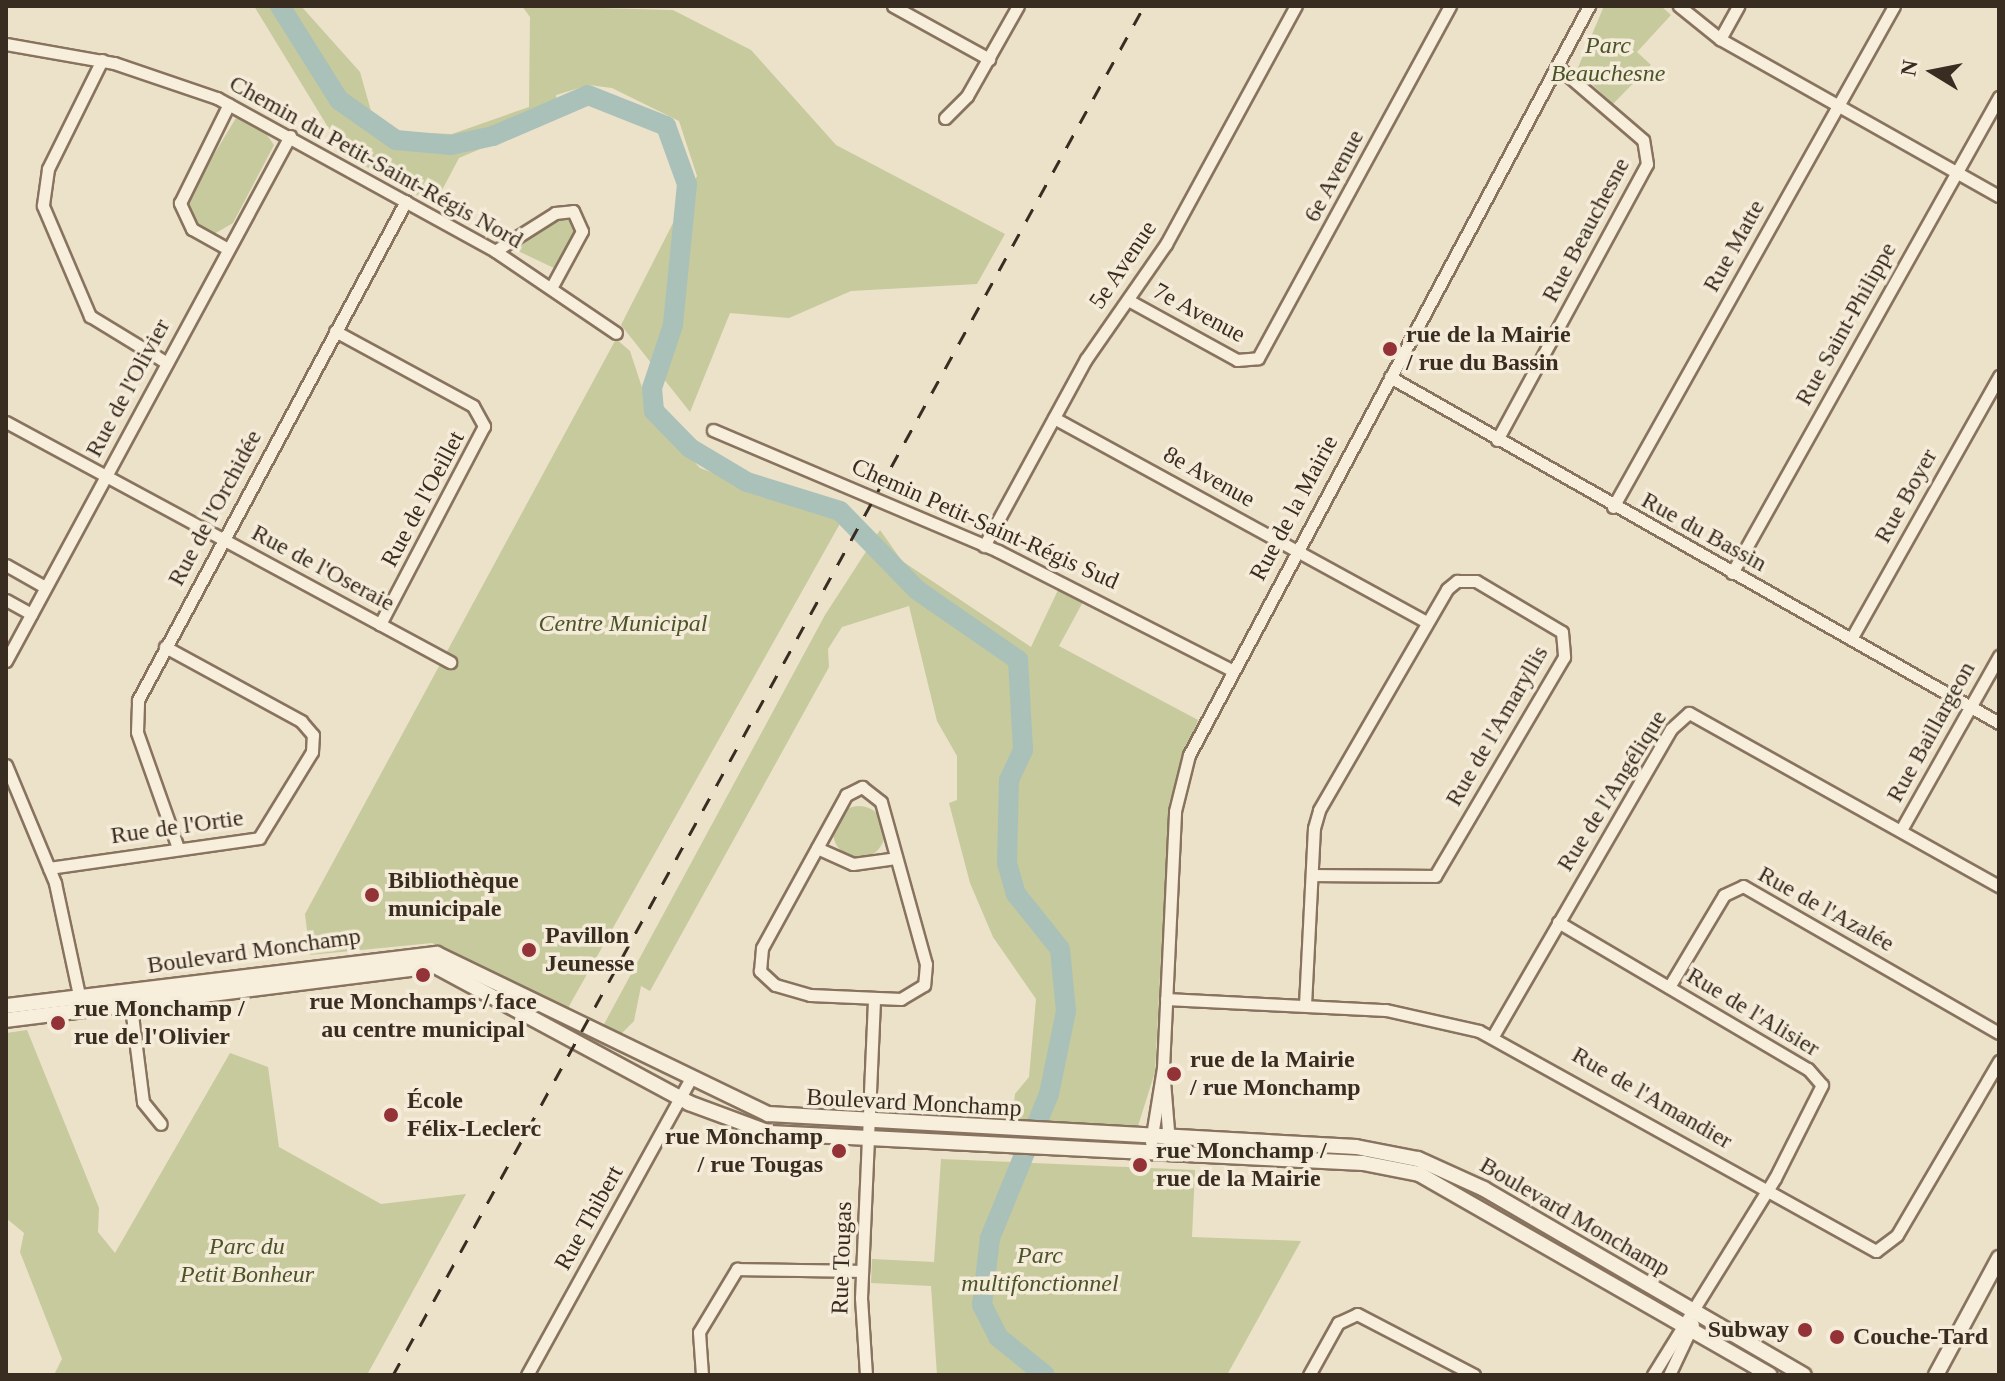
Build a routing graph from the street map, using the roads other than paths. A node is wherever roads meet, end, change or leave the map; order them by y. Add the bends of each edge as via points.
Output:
1 (893, 6) edge
2 (1018, 6) edge
3 (1296, 6) edge
4 (1450, 6) edge
5 (1589, 6) edge
6 (1679, 6) edge
7 (1738, 6) edge
8 (1894, 6) edge
9 (1720, 39) junction
10 (6, 44) edge
11 (989, 59) junction
12 (102, 60) junction
13 (1557, 66) junction
14 (1999, 97) edge
15 (229, 104) junction
16 (1837, 105) junction
17 (945, 118) dead end
18 (290, 136) junction
19 (1957, 172) junction
20 (1999, 196) edge
21 (406, 201) junction
22 (228, 249) junction
23 (495, 251) junction
24 (551, 288) junction
25 (1128, 300) junction
26 (335, 331) junction
27 (616, 333) dead end
28 (1251, 362) joint
29 (167, 363) junction
30 (1999, 376) edge
31 (1390, 377) junction
32 (1054, 418) junction
33 (6, 422) edge
34 (713, 430) dead end
35 (1497, 440) junction
36 (106, 475) junction
37 (1613, 507) junction
38 (223, 539) junction
39 (984, 546) junction
40 (1297, 550) junction
41 (6, 565) edge
42 (1732, 573) junction
43 (45, 587) junction
44 (6, 600) edge
45 (31, 614) junction
46 (1427, 622) junction
47 (380, 624) junction
48 (1851, 639) junction
49 (165, 647) junction
50 (1999, 656) edge
51 (6, 661) edge
52 (450, 662) dead end
53 (1232, 670) junction
54 (1970, 707) junction
55 (1999, 723) edge
56 (6, 765) edge
57 (1901, 830) junction
58 (178, 848) junction
59 (817, 848) junction
60 (896, 858) junction
61 (49, 868) junction
62 (1312, 875) junction
63 (1999, 886) edge
64 (1558, 922) junction
65 (1669, 987) junction
66 (129, 996) junction
67 (874, 999) junction
68 (1166, 999) junction
69 (81, 1003) junction
70 (1305, 1005) junction
71 (6, 1006) edge
72 (6, 1020) edge
73 (1999, 1033) edge
74 (1493, 1036) junction
75 (1999, 1061) edge
76 (1163, 1068) junction
77 (689, 1081) junction
78 (680, 1098) junction
79 (161, 1124) dead end
80 (869, 1124) junction
81 (1152, 1137) junction
82 (1170, 1137) junction
83 (868, 1142) junction
84 (1151, 1154) junction
85 (1169, 1155) junction
86 (1767, 1192) junction
87 (1999, 1258) edge
88 (862, 1271) junction
89 (1697, 1311) junction
90 (1689, 1327) junction
91 (527, 1375) edge
92 (702, 1375) edge
93 (866, 1375) edge
94 (1309, 1375) edge
95 (1474, 1375) edge
96 (1653, 1375) edge
97 (1669, 1375) edge
98 (1770, 1375) edge
99 (1804, 1375) edge
100 (1936, 1375) edge

1 - 11 street
2 - 11 street
3 - 25 street, 5e Avenue via 1166,244
4 - 28 street, 6e Avenue via 1271,339
5 - 13 street, Rue de la Mairie
6 - 9 street
7 - 9 street
8 - 16 street, Rue Matte
9 - 16 street
10 - 12 street, Chemin du Petit-Saint-Régis Nord
11 - 17 street
12 - 15 street, Chemin du Petit-Saint-Régis Nord
12 - 29 street via 48,169 43,206 88,313
13 - 31 street, Rue de la Mairie
13 - 35 street, Rue Beauchesne via 1643,140 1648,157
14 - 19 street, Rue Saint-Philippe
15 - 18 street, Chemin du Petit-Saint-Régis Nord
15 - 22 street via 180,203 192,229
16 - 19 street
16 - 37 street, Rue Matte
18 - 21 street, Chemin du Petit-Saint-Régis Nord
18 - 22 street, Rue de l'Olivier
19 - 20 street
19 - 42 street, Rue Saint-Philippe
21 - 23 street, Chemin du Petit-Saint-Régis Nord
21 - 26 street, Rue de l'Orchidée
22 - 29 street, Rue de l'Olivier
23 - 24 street, Chemin du Petit-Saint-Régis Nord
23 - 24 street via 515,233 573,211 582,231
24 - 27 street, Chemin du Petit-Saint-Régis Nord
25 - 28 street, 7e Avenue
25 - 32 street, 5e Avenue
26 - 38 street, Rue de l'Orchidée
26 - 47 street, Rue de l'Oeillet via 473,406 484,426
29 - 36 street, Rue de l'Olivier
30 - 48 street, Rue Boyer
31 - 35 street, Rue du Bassin
31 - 40 street, Rue de la Mairie
32 - 39 street, 5e Avenue
32 - 40 street, 8e Avenue
33 - 36 street, Rue de l'Oseraie
34 - 39 street, Chemin Petit-Saint-Régis Sud
35 - 37 street, Rue du Bassin
36 - 38 street, Rue de l'Oseraie
36 - 43 street, Rue de l'Olivier
37 - 42 street, Rue du Bassin
38 - 47 street, Rue de l'Oseraie
38 - 49 street, Rue de l'Orchidée
39 - 53 street, Chemin Petit-Saint-Régis Sud
40 - 46 street, 8e Avenue
40 - 53 street, Rue de la Mairie
41 - 43 street
42 - 48 street, Rue du Bassin
43 - 45 street, Rue de l'Olivier
44 - 45 street
45 - 51 street, Rue de l'Olivier
46 - 62 street, Rue de l'Amaryllis via 1319,810
46 - 62 street, Rue de l'Amaryllis via 1451,584 1470,579 1558,629 1566,651 1435,876
47 - 52 street, Rue de l'Oseraie
48 - 54 street, Rue du Bassin
49 - 58 street, Rue de l'Orchidée via 135,717
49 - 58 street, Rue de l'Ortie via 301,721 314,740 264,835
50 - 54 street, Rue Baillargeon
53 - 68 street, Rue de la Mairie via 1178,789
54 - 55 street, Rue du Bassin
54 - 57 street, Rue Baillargeon
56 - 61 street
57 - 63 street, Rue de l'Angélique
57 - 64 street, Rue de l'Angélique via 1689,713 1671,729
58 - 61 street, Rue de l'Ortie
59 - 60 street via 853,864
59 - 60 street via 846,795 862,787 878,795
59 - 67 street via 762,948 760,971 797,992
60 - 67 street via 926,979 909,998
61 - 69 street
62 - 70 street, Rue de l'Amaryllis
64 - 65 street, Rue de l'Alisier
64 - 74 street, Rue de l'Angélique
65 - 73 street, Rue de l'Azalée via 1724,895 1743,886
65 - 86 street, Rue de l'Alisier via 1819,1079 1820,1100
66 - 69 street, Boulevard Monchamp
66 - 77 street, Boulevard Monchamp via 431,953
66 - 78 street, Boulevard Monchamp via 435,966
66 - 79 street via 143,1102
67 - 80 street, Rue Tougas
68 - 70 street, Rue de l'Amandier
68 - 76 street, Rue de la Mairie
69 - 71 street, Boulevard Monchamp
69 - 72 street, Boulevard Monchamp
70 - 74 street, Rue de l'Amandier via 1401,1012
74 - 86 street, Rue de l'Amandier
75 - 86 street, Rue de l'Amandier via 1882,1250 1854,1243
76 - 81 street, Rue de la Mairie
76 - 82 street, Rue de la Mairie
77 - 78 street, Rue Thibert
77 - 80 street, Boulevard Monchamp via 768,1114
78 - 83 street, Boulevard Monchamp via 770,1133
78 - 91 street, Rue Thibert
80 - 81 street, Boulevard Monchamp
80 - 83 street, Rue Tougas
81 - 82 street, Boulevard Monchamp
81 - 84 street, Rue de la Mairie
82 - 85 street, Rue de la Mairie
82 - 89 street, Boulevard Monchamp via 1356,1147 1418,1159
83 - 84 street, Boulevard Monchamp
83 - 88 street, Rue Tougas
84 - 85 street, Boulevard Monchamp
85 - 90 street, Boulevard Monchamp via 1363,1163 1419,1174
86 - 89 street, Rue de l'Alisier
87 - 100 street
88 - 92 street via 737,1269 699,1332
88 - 93 street, Rue Tougas
89 - 90 street, Rue de l'Alisier
89 - 99 street, Boulevard Monchamp
90 - 96 street, Rue de l'Alisier
90 - 97 street, Rue de l'Alisier
90 - 98 street, Boulevard Monchamp
94 - 95 street via 1338,1323 1357,1314

